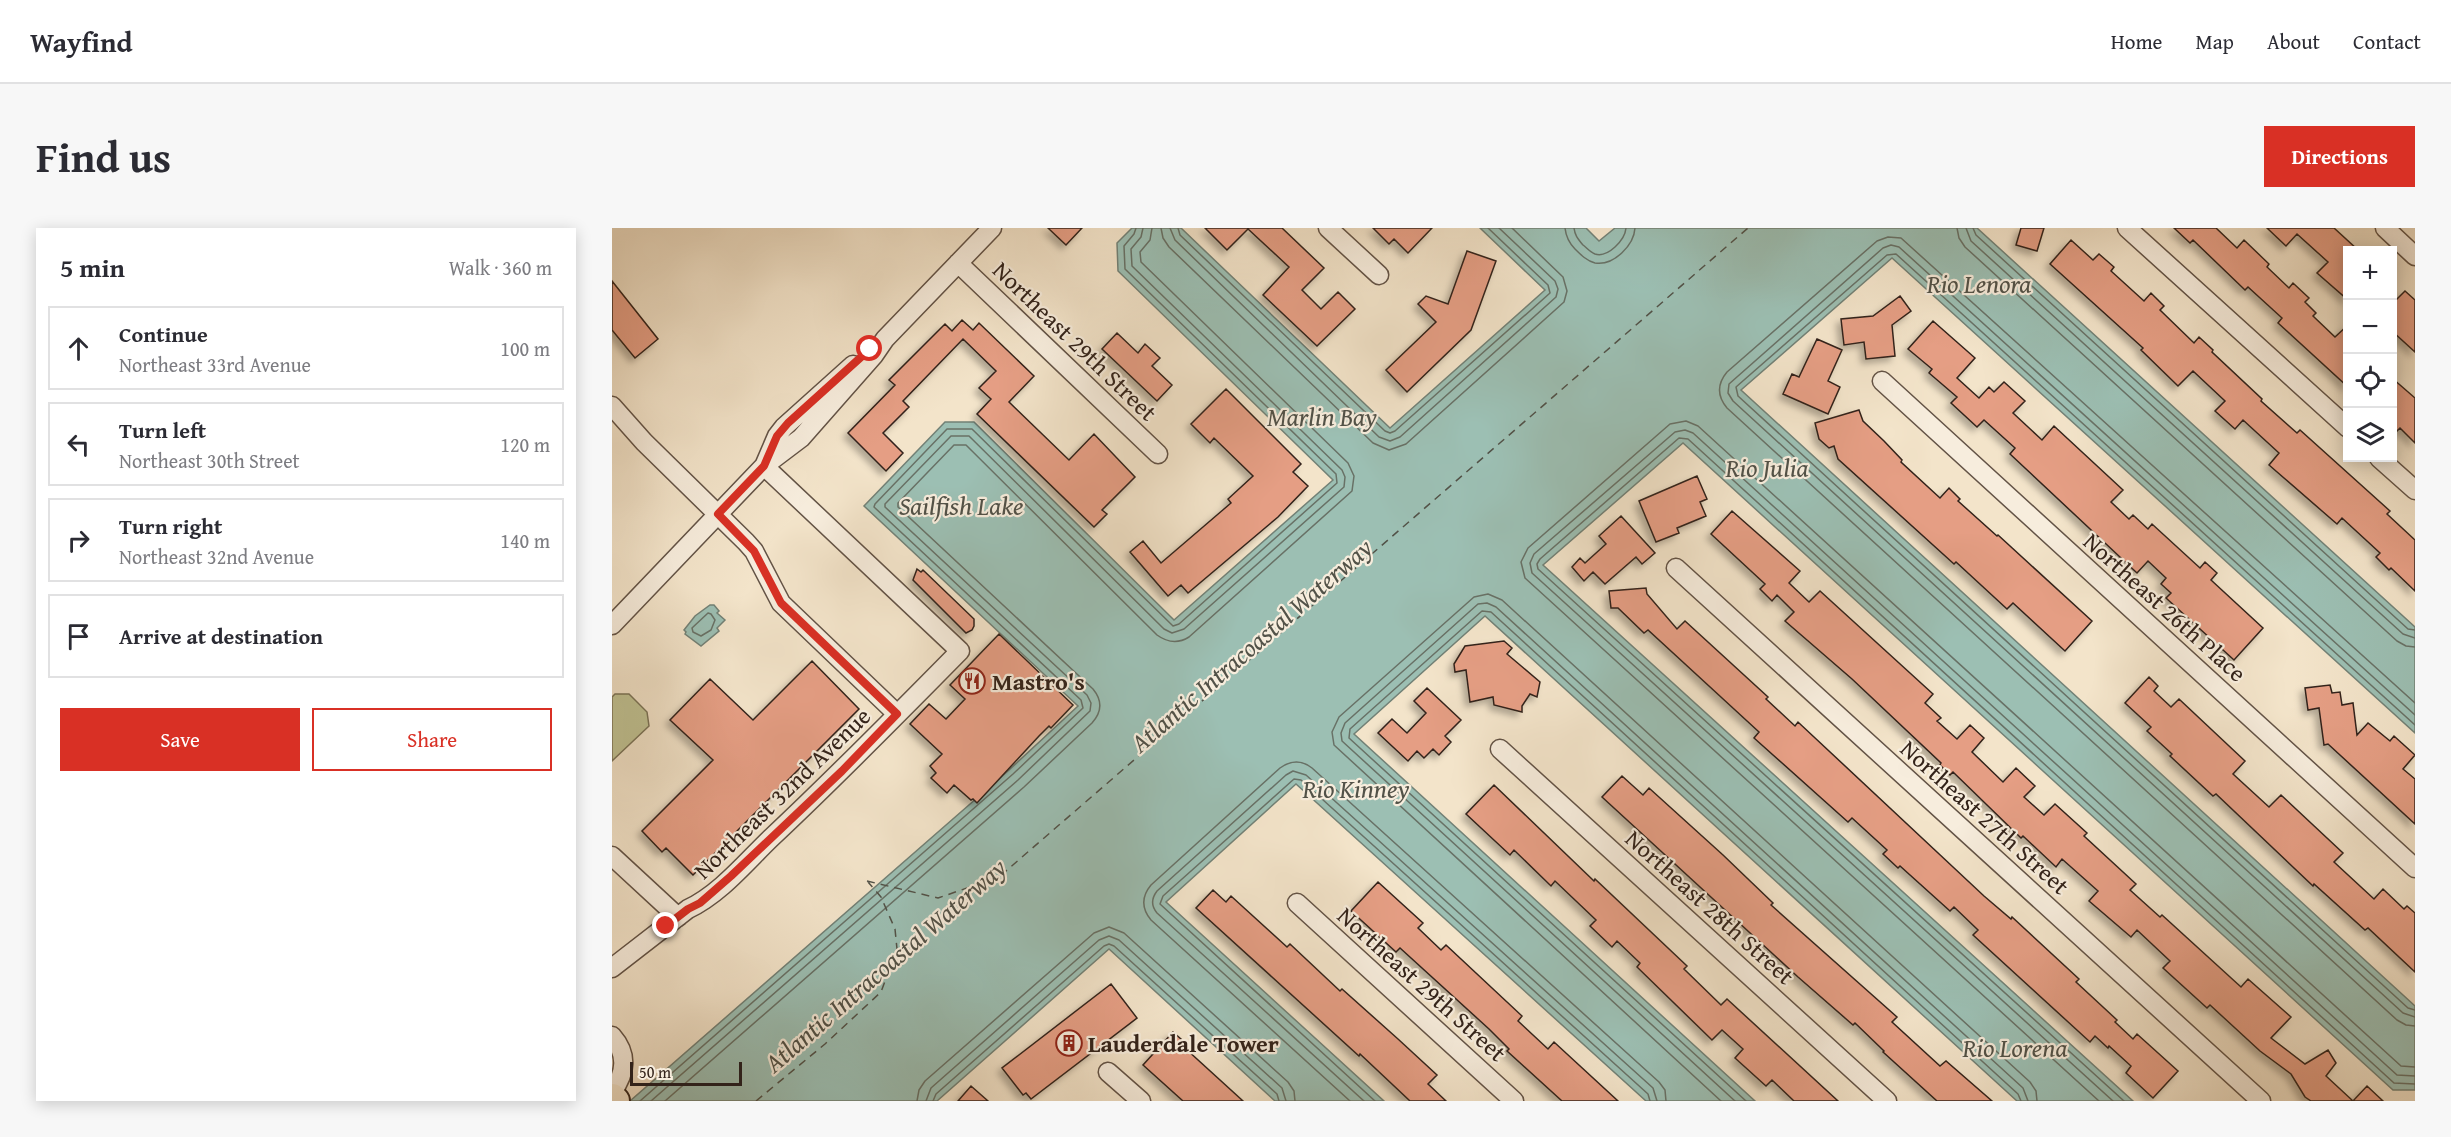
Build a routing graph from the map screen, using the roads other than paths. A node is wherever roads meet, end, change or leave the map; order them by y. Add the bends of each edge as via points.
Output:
1 (992, 228) edge
2 (1328, 228) edge
3 (2127, 228) edge
4 (2385, 228) edge
5 (2415, 256) edge
6 (958, 263) junction
7 (1379, 275) dead end
8 (1882, 381) dead end
9 (612, 406) edge
10 (2343, 423) edge
11 (1158, 454) dead end
12 (2384, 462) edge
13 (764, 466) junction
14 (2415, 490) edge
15 (718, 514) junction
16 (1676, 568) dead end
17 (612, 625) edge
18 (897, 714) junction
19 (1500, 749) dead end
20 (612, 856) edge
21 (2415, 868) edge
22 (1297, 903) dead end
23 (678, 917) junction
24 (612, 968) edge
25 (612, 1036) edge
26 (1108, 1072) dead end
27 (612, 1092) edge
28 (612, 1098) edge
29 (615, 1101) edge
30 (1141, 1101) edge
31 (1514, 1101) edge
32 (1887, 1101) edge
33 (2261, 1101) edge

1 - 6 street
2 - 7 street
3 - 10 street
4 - 5 street
6 - 11 street, Northeast 29th Street
6 - 13 street via 885,339 788,423 777,436
8 - 21 street, Northeast 26th Place
9 - 15 street
12 - 14 street
13 - 15 street
13 - 18 street, Northeast 32nd Avenue via 960,651
15 - 17 street
15 - 18 street via 754,551 781,603
16 - 33 street, Northeast 27th Street
18 - 23 street, Northeast 32nd Avenue via 731,876
19 - 32 street, Northeast 28th Street
20 - 23 street
22 - 31 street, Northeast 29th Street
23 - 24 street, Northeast 32nd Avenue
25 - 27 street via 624,1055
26 - 30 street
28 - 29 main road

